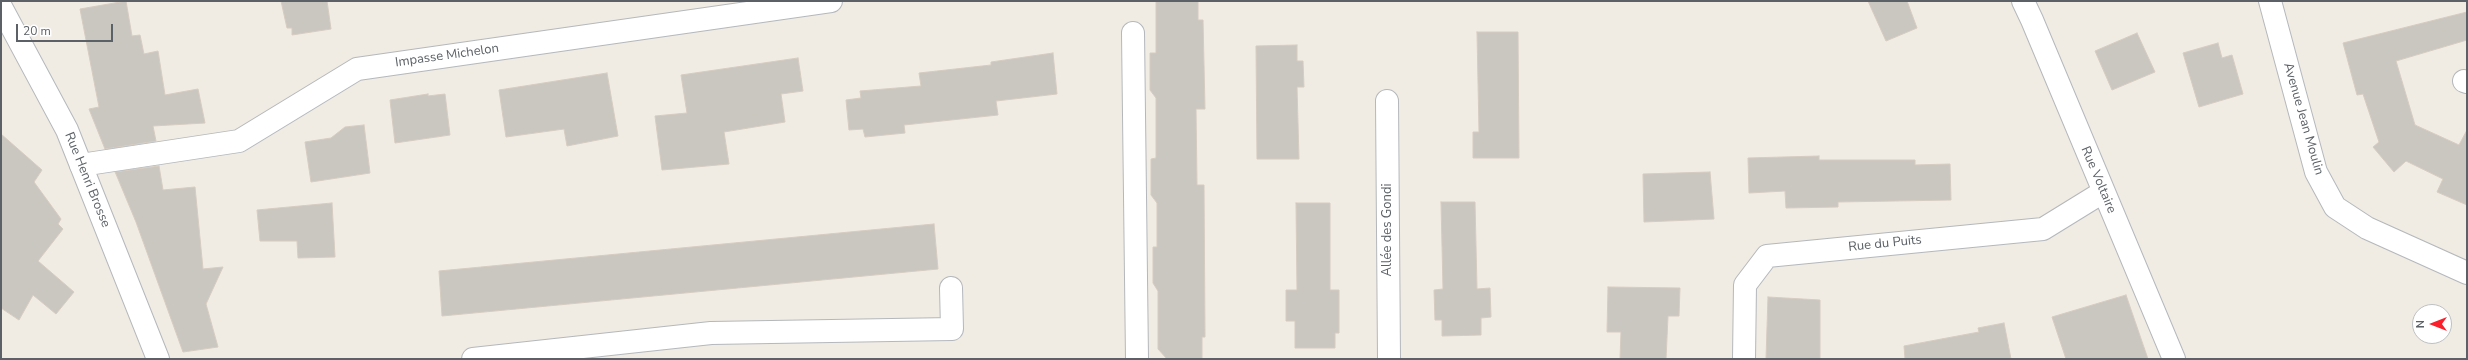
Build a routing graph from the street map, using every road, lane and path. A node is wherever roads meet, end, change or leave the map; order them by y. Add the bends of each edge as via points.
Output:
1 (831, 1) edge
2 (2022, 1) edge
3 (2270, 1) edge
4 (1, 7) edge
5 (1133, 32) dead end
6 (1387, 101) dead end
7 (81, 165) junction
8 (2104, 192) junction
9 (2467, 273) edge
10 (951, 288) dead end
11 (158, 359) edge
12 (474, 359) edge
13 (1137, 359) edge
14 (1388, 359) edge
15 (1744, 359) edge
16 (2174, 359) edge

1 - 7 street, Impasse Michelon via 357,69 239,141
2 - 8 street, Rue Voltaire
3 - 9 street, Avenue Jean Moulin via 2316,172 2335,207 2367,228
4 - 7 street, Rue Henri Brosse via 67,130
5 - 13 street
6 - 14 street, Allée des Gondi
7 - 11 street, Rue Henri Brosse
8 - 15 street, Rue du Puits via 2043,229 1767,256 1745,285
8 - 16 street, Rue Voltaire
10 - 12 street via 952,329 711,333

